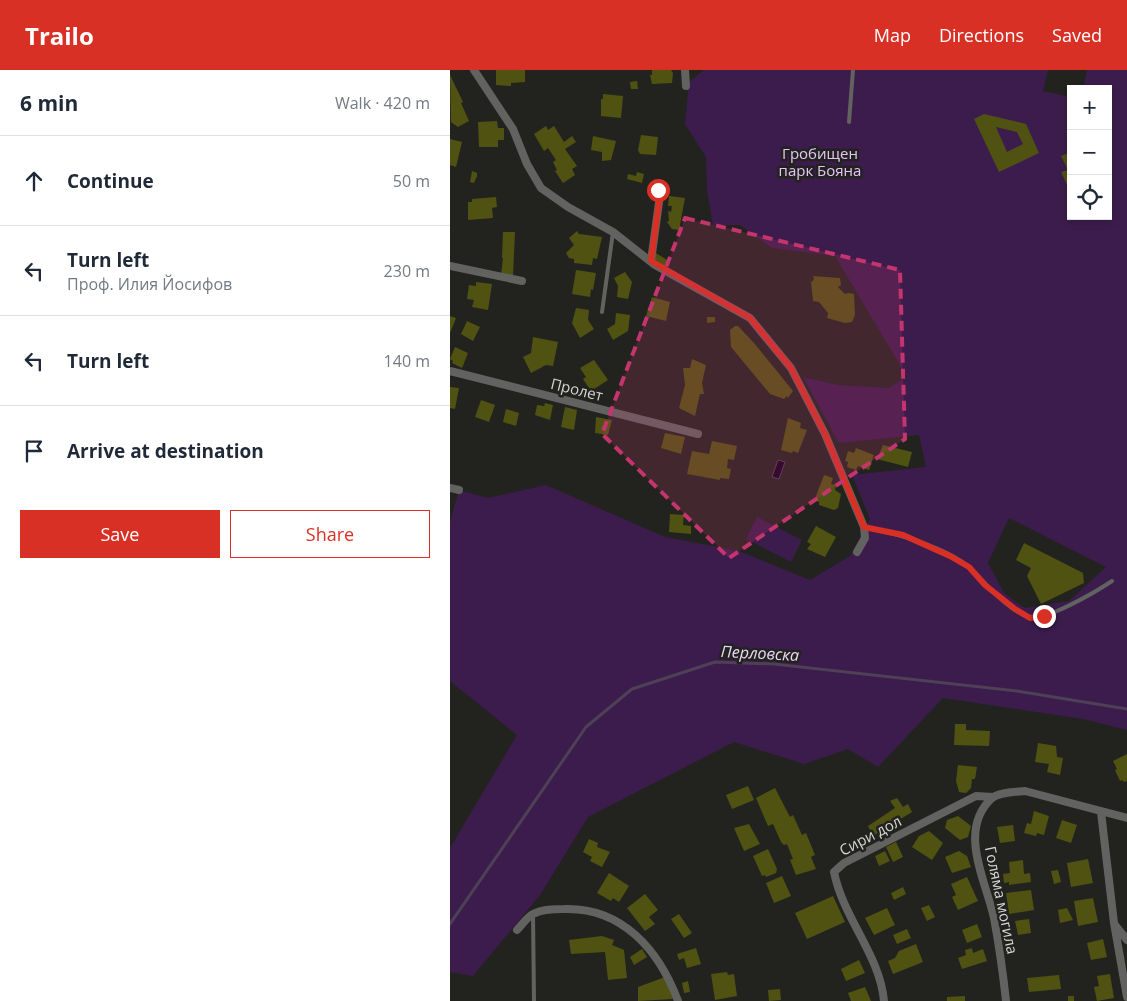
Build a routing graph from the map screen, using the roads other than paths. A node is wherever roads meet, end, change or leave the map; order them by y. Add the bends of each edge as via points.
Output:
1 (474, 70) edge
2 (685, 70) edge
3 (853, 70) edge
4 (686, 86) dead end
5 (849, 122) dead end
6 (658, 190) dead end
7 (613, 232) junction
8 (651, 261) junction
9 (450, 266) edge
10 (522, 281) dead end
11 (602, 312) dead end
12 (450, 371) edge
13 (698, 434) dead end
14 (450, 488) edge
15 (459, 490) dead end
16 (864, 527) junction
17 (857, 552) dead end
18 (1112, 581) dead end
19 (993, 798) junction
20 (1101, 812) junction
21 (1127, 818) edge
22 (533, 914) junction
23 (1114, 923) junction
24 (516, 930) dead end
25 (1127, 940) edge
26 (1127, 997) edge
27 (534, 1001) edge
28 (678, 1001) edge
29 (884, 1001) edge
30 (1006, 1001) edge

1 - 7 street via 513,129 541,188
2 - 4 street
3 - 5 lane
6 - 8 street
7 - 8 street
7 - 11 lane
8 - 16 street via 750,318 791,368 825,434
9 - 10 street
12 - 13 street, Пролет
14 - 15 street
16 - 17 street via 864,538
16 - 18 lane via 903,535 950,556 969,567 985,585 1030,618 1044,616
19 - 20 street via 1025,791
19 - 29 street, Сири дол via 976,796 844,863 834,872 838,890 882,983
19 - 30 street, Голяма могила via 978,818 975,846 993,916
20 - 21 street
20 - 23 street
22 - 24 street
22 - 27 lane
22 - 28 street via 548,909 582,908 614,918 643,941 662,966
23 - 25 street
23 - 26 street

